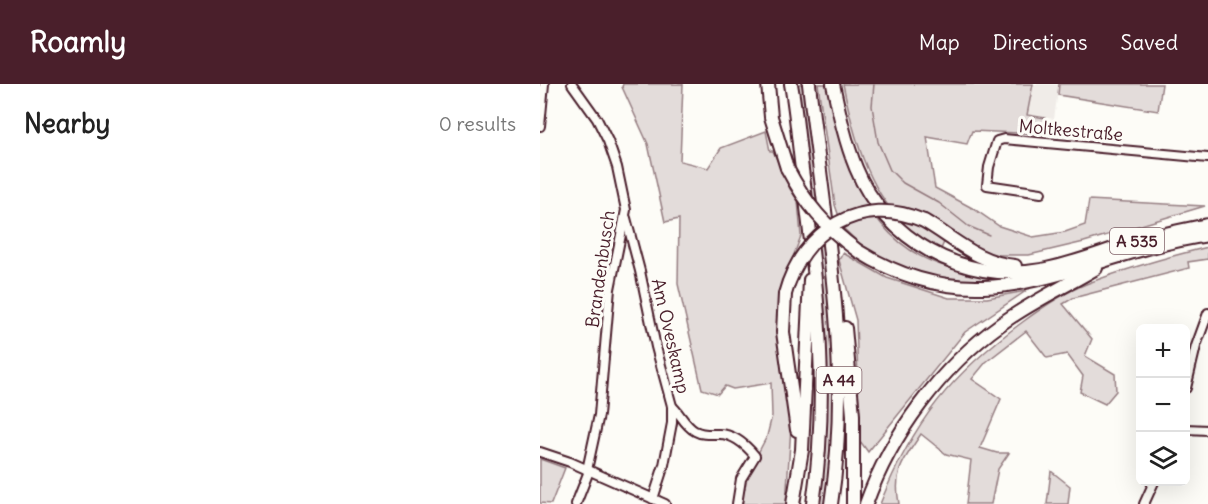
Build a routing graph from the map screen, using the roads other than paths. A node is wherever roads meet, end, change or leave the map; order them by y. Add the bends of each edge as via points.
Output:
1 (544, 84) edge
2 (572, 84) edge
3 (768, 84) edge
4 (791, 84) edge
5 (809, 84) edge
6 (833, 84) edge
7 (540, 126) edge
8 (1208, 158) edge
9 (1041, 193) dead end
10 (626, 215) junction
11 (1208, 225) edge
12 (1208, 235) edge
13 (830, 256) junction
14 (813, 258) junction
15 (1110, 260) junction
16 (1067, 262) junction
17 (1208, 313) edge
18 (1188, 378) edge
19 (672, 406) junction
20 (1190, 429) edge
21 (1208, 430) edge
22 (540, 452) edge
23 (798, 464) junction
24 (588, 470) junction
25 (1152, 486) edge
26 (649, 500) edge
27 (576, 504) edge
28 (664, 504) edge
29 (737, 504) edge
30 (793, 504) edge
31 (813, 504) edge
32 (831, 504) edge
33 (853, 504) edge
34 (866, 504) edge
35 (1144, 504) edge

1 - 7 street
2 - 10 street, Brandenbusch via 608,141 621,181
3 - 15 highway, bridge via 771,117 787,168 822,222 874,262 911,278 971,288 1011,285
4 - 14 highway, A 44
5 - 13 highway, A 44
6 - 16 highway via 849,150 864,186 880,210 914,241 959,265 992,272 1041,270
8 - 9 street, Moltkestraße via 997,141 987,185
10 - 19 street, Am Oveskamp
10 - 24 street, Brandenbusch via 610,289 599,415
11 - 16 highway, A 535
12 - 15 highway, A 535
13 - 32 highway, A 44 via 839,399
13 - 33 highway via 840,287 850,378
14 - 23 highway
14 - 31 highway, A 44 via 821,400
15 - 34 highway via 1000,324 953,367 906,425
16 - 23 highway, bridge via 1035,266 992,261 969,252 924,221 906,214 863,214 820,234 803,252 784,294 783,332 796,413
17 - 18 street
19 - 26 street, Am Oveskamp via 664,465
19 - 29 street via 695,431 730,436 755,456 741,479
20 - 21 street
22 - 24 street
23 - 30 highway
24 - 26 street
24 - 27 street, Brandenbusch
25 - 35 street
26 - 28 street

